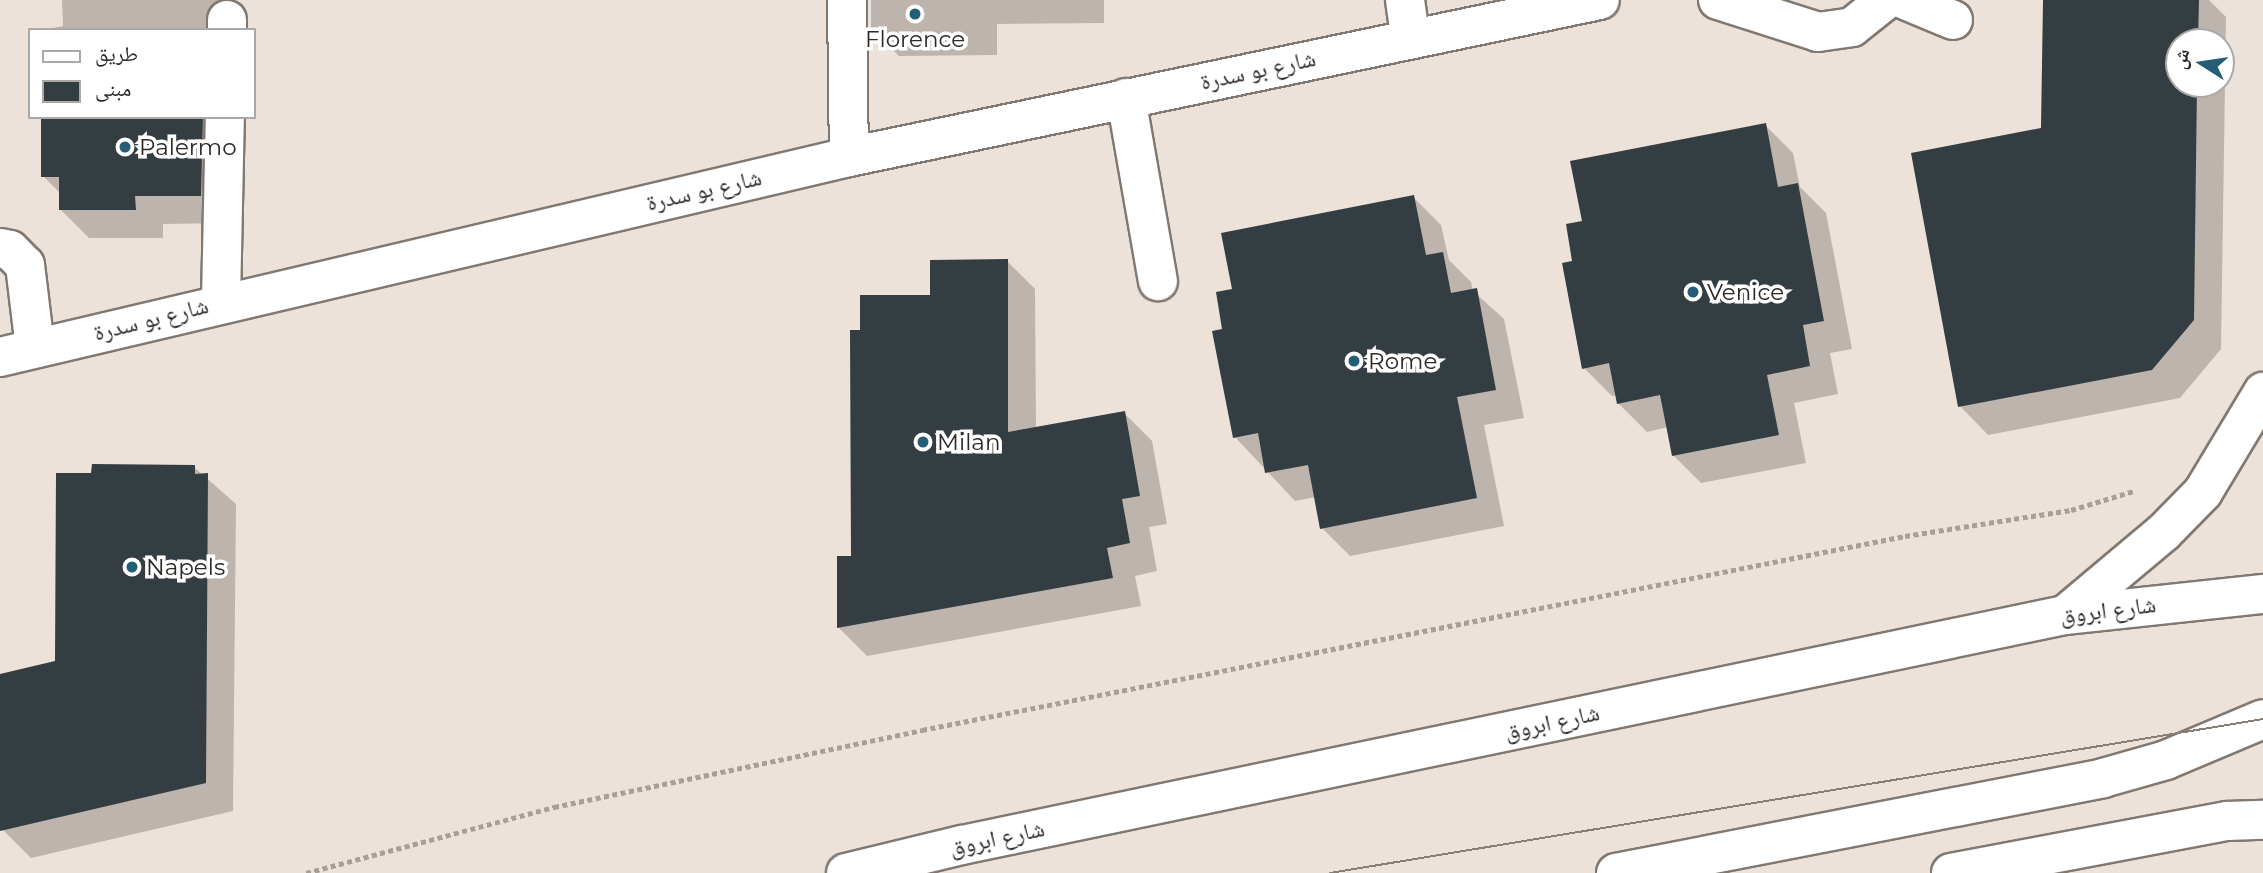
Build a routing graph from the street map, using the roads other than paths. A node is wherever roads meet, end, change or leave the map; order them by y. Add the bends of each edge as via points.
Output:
1 (847, 0) edge
2 (1405, 0) edge
3 (1600, 0) edge
4 (1718, 0) edge
5 (1886, 0) edge
6 (1905, 0) edge
7 (1953, 20) dead end
8 (1410, 37) junction
9 (1126, 98) junction
10 (225, 119) edge
11 (849, 157) junction
12 (0, 248) edge
13 (1158, 281) dead end
14 (221, 301) junction
15 (18, 352) edge
16 (2263, 392) edge
17 (2263, 594) edge
18 (2065, 615) junction
19 (2263, 719) edge
20 (2263, 820) edge
21 (1964, 872) edge
22 (845, 873) edge
23 (1616, 873) edge

1 - 11 street
2 - 8 street
3 - 8 street, شارع بو سدرة
4 - 5 street via 1818,32 1852,27
6 - 7 street
8 - 9 street, شارع بو سدرة
9 - 11 street, شارع بو سدرة
9 - 13 street
10 - 14 street
11 - 14 street, شارع بو سدرة
12 - 15 street via 10,250 25,265
14 - 15 street, شارع بو سدرة
16 - 18 street via 2203,492 2164,532
17 - 18 street, شارع ابروق
18 - 22 street, شارع ابروق
19 - 23 street via 2166,760 2103,778
20 - 21 street via 2227,821

